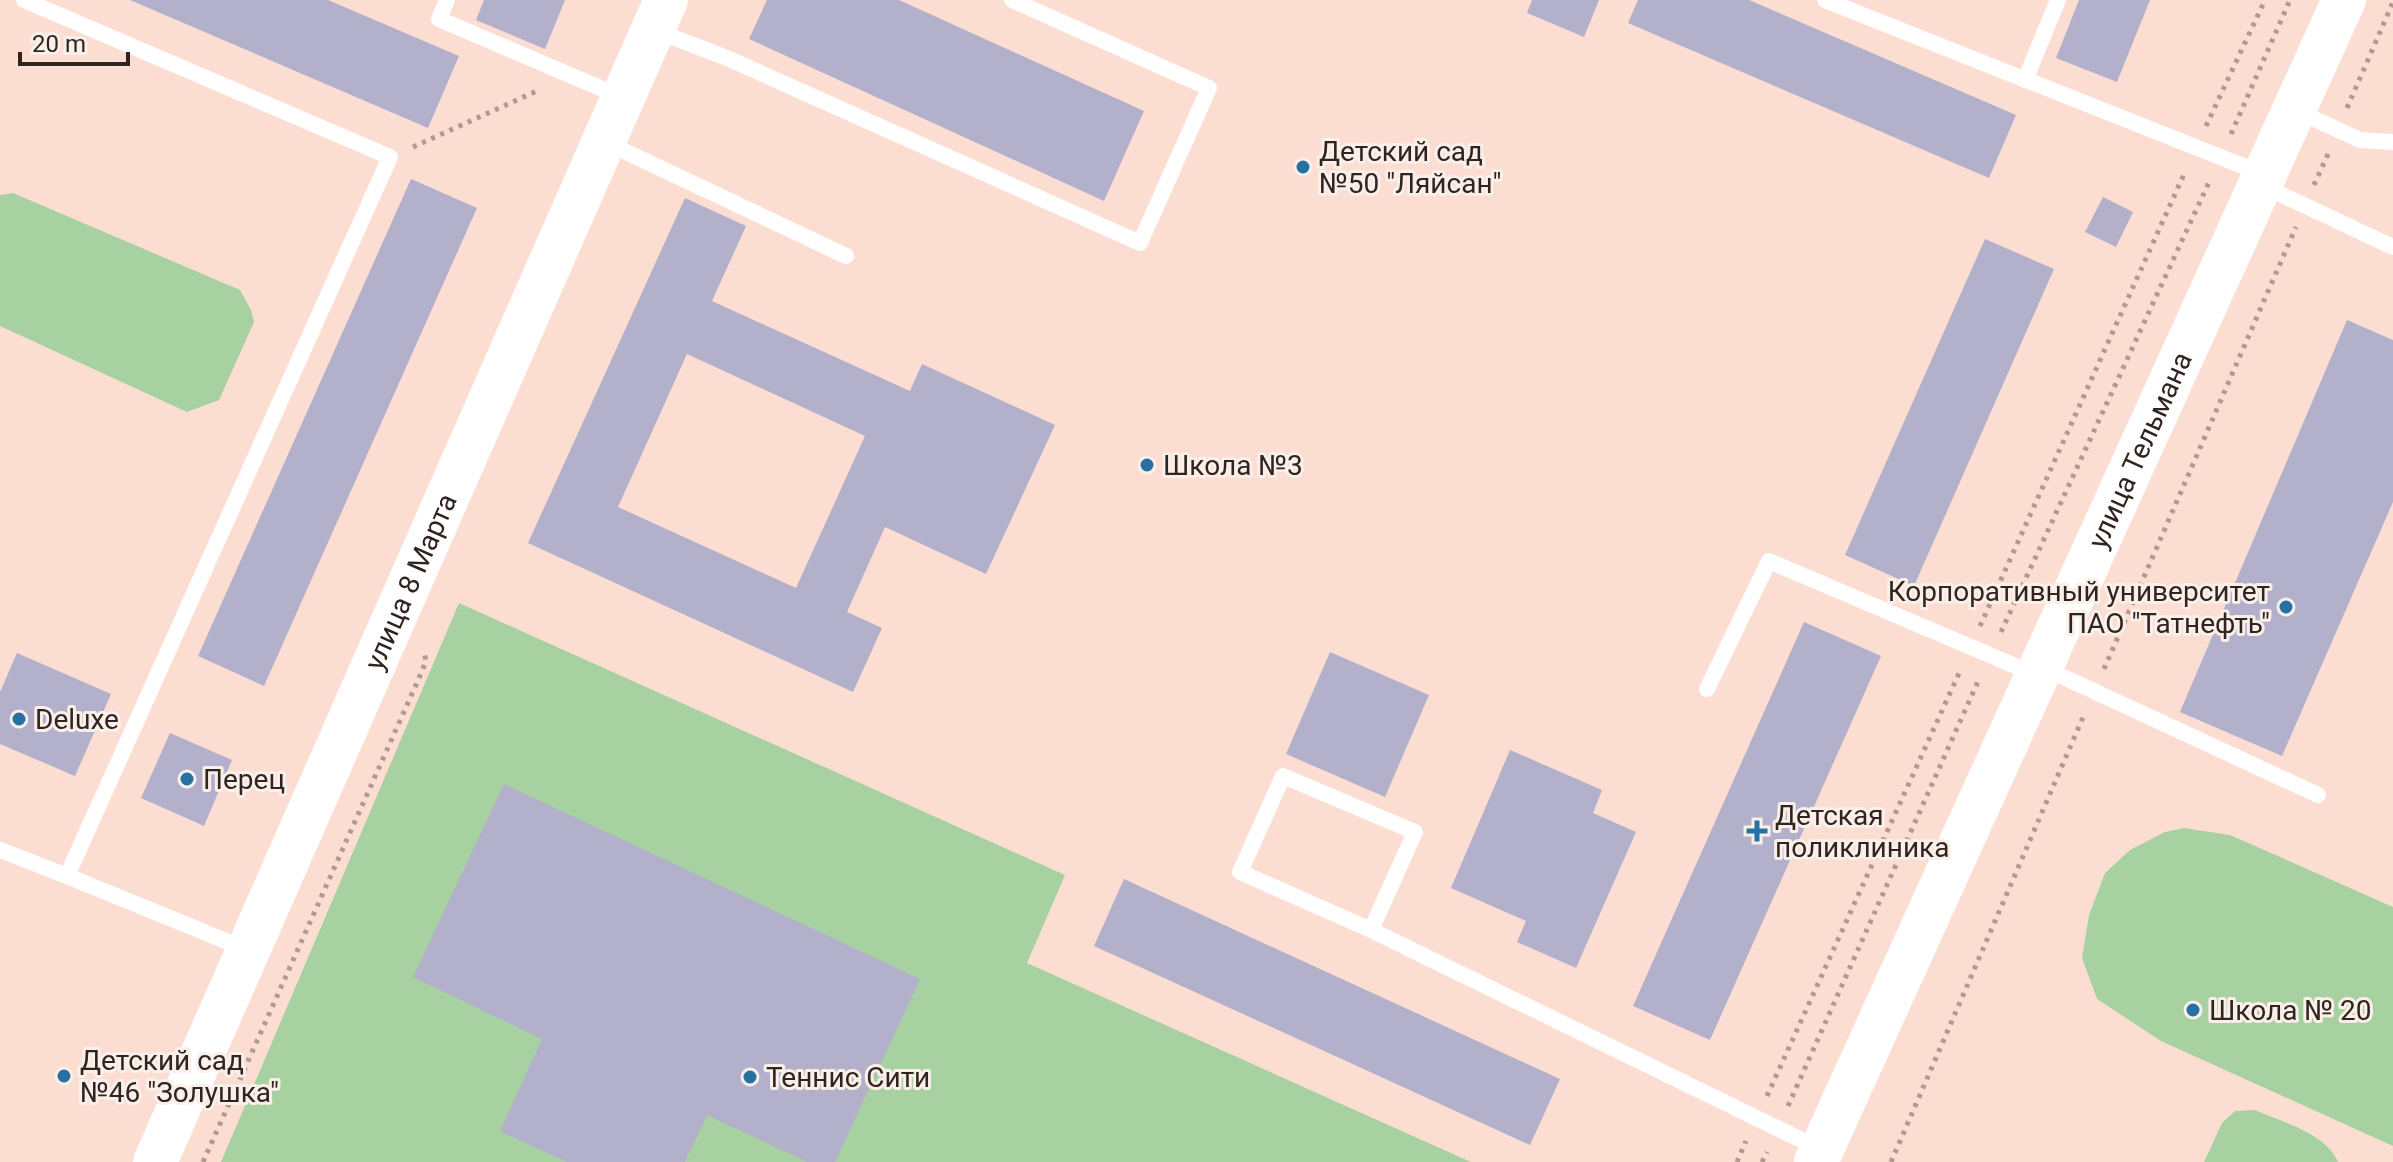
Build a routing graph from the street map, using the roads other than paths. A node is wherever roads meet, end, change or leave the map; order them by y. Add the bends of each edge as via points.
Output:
1 (24, 0) edge
2 (447, 0) edge
3 (1012, 0) edge
4 (1825, 0) edge
5 (2058, 0) edge
6 (2344, 0) edge
7 (659, 15) edge
8 (2025, 80) junction
9 (624, 99) junction
10 (2294, 110) junction
11 (605, 142) junction
12 (2393, 142) edge
13 (2262, 179) junction
14 (2393, 247) edge
15 (846, 256) dead end
16 (2038, 671) junction
17 (1707, 689) dead end
18 (2318, 795) dead end
19 (0, 850) edge
20 (67, 876) junction
21 (1371, 930) junction
22 (248, 950) junction
23 (1818, 1156) edge
24 (155, 1162) edge

1 - 20 lane via 390,157
2 - 9 lane via 439,19
3 - 7 lane via 1209,88 1140,243 727,58
4 - 8 lane
5 - 8 lane
6 - 10 street, улица Тельмана
7 - 9 street, улица 8 Марта
8 - 13 lane via 2221,157
9 - 11 street, улица 8 Марта
10 - 12 lane via 2360,140
10 - 13 street, улица Тельмана
11 - 15 lane
11 - 22 street, улица 8 Марта
13 - 14 lane
13 - 16 street, улица Тельмана
16 - 17 lane via 1769,561
16 - 18 lane
16 - 23 street, улица Тельмана
19 - 20 lane
20 - 22 lane
21 - 21 lane via 1240,872 1283,776 1415,832
21 - 23 lane via 1777,1129
22 - 24 street, улица 8 Марта

